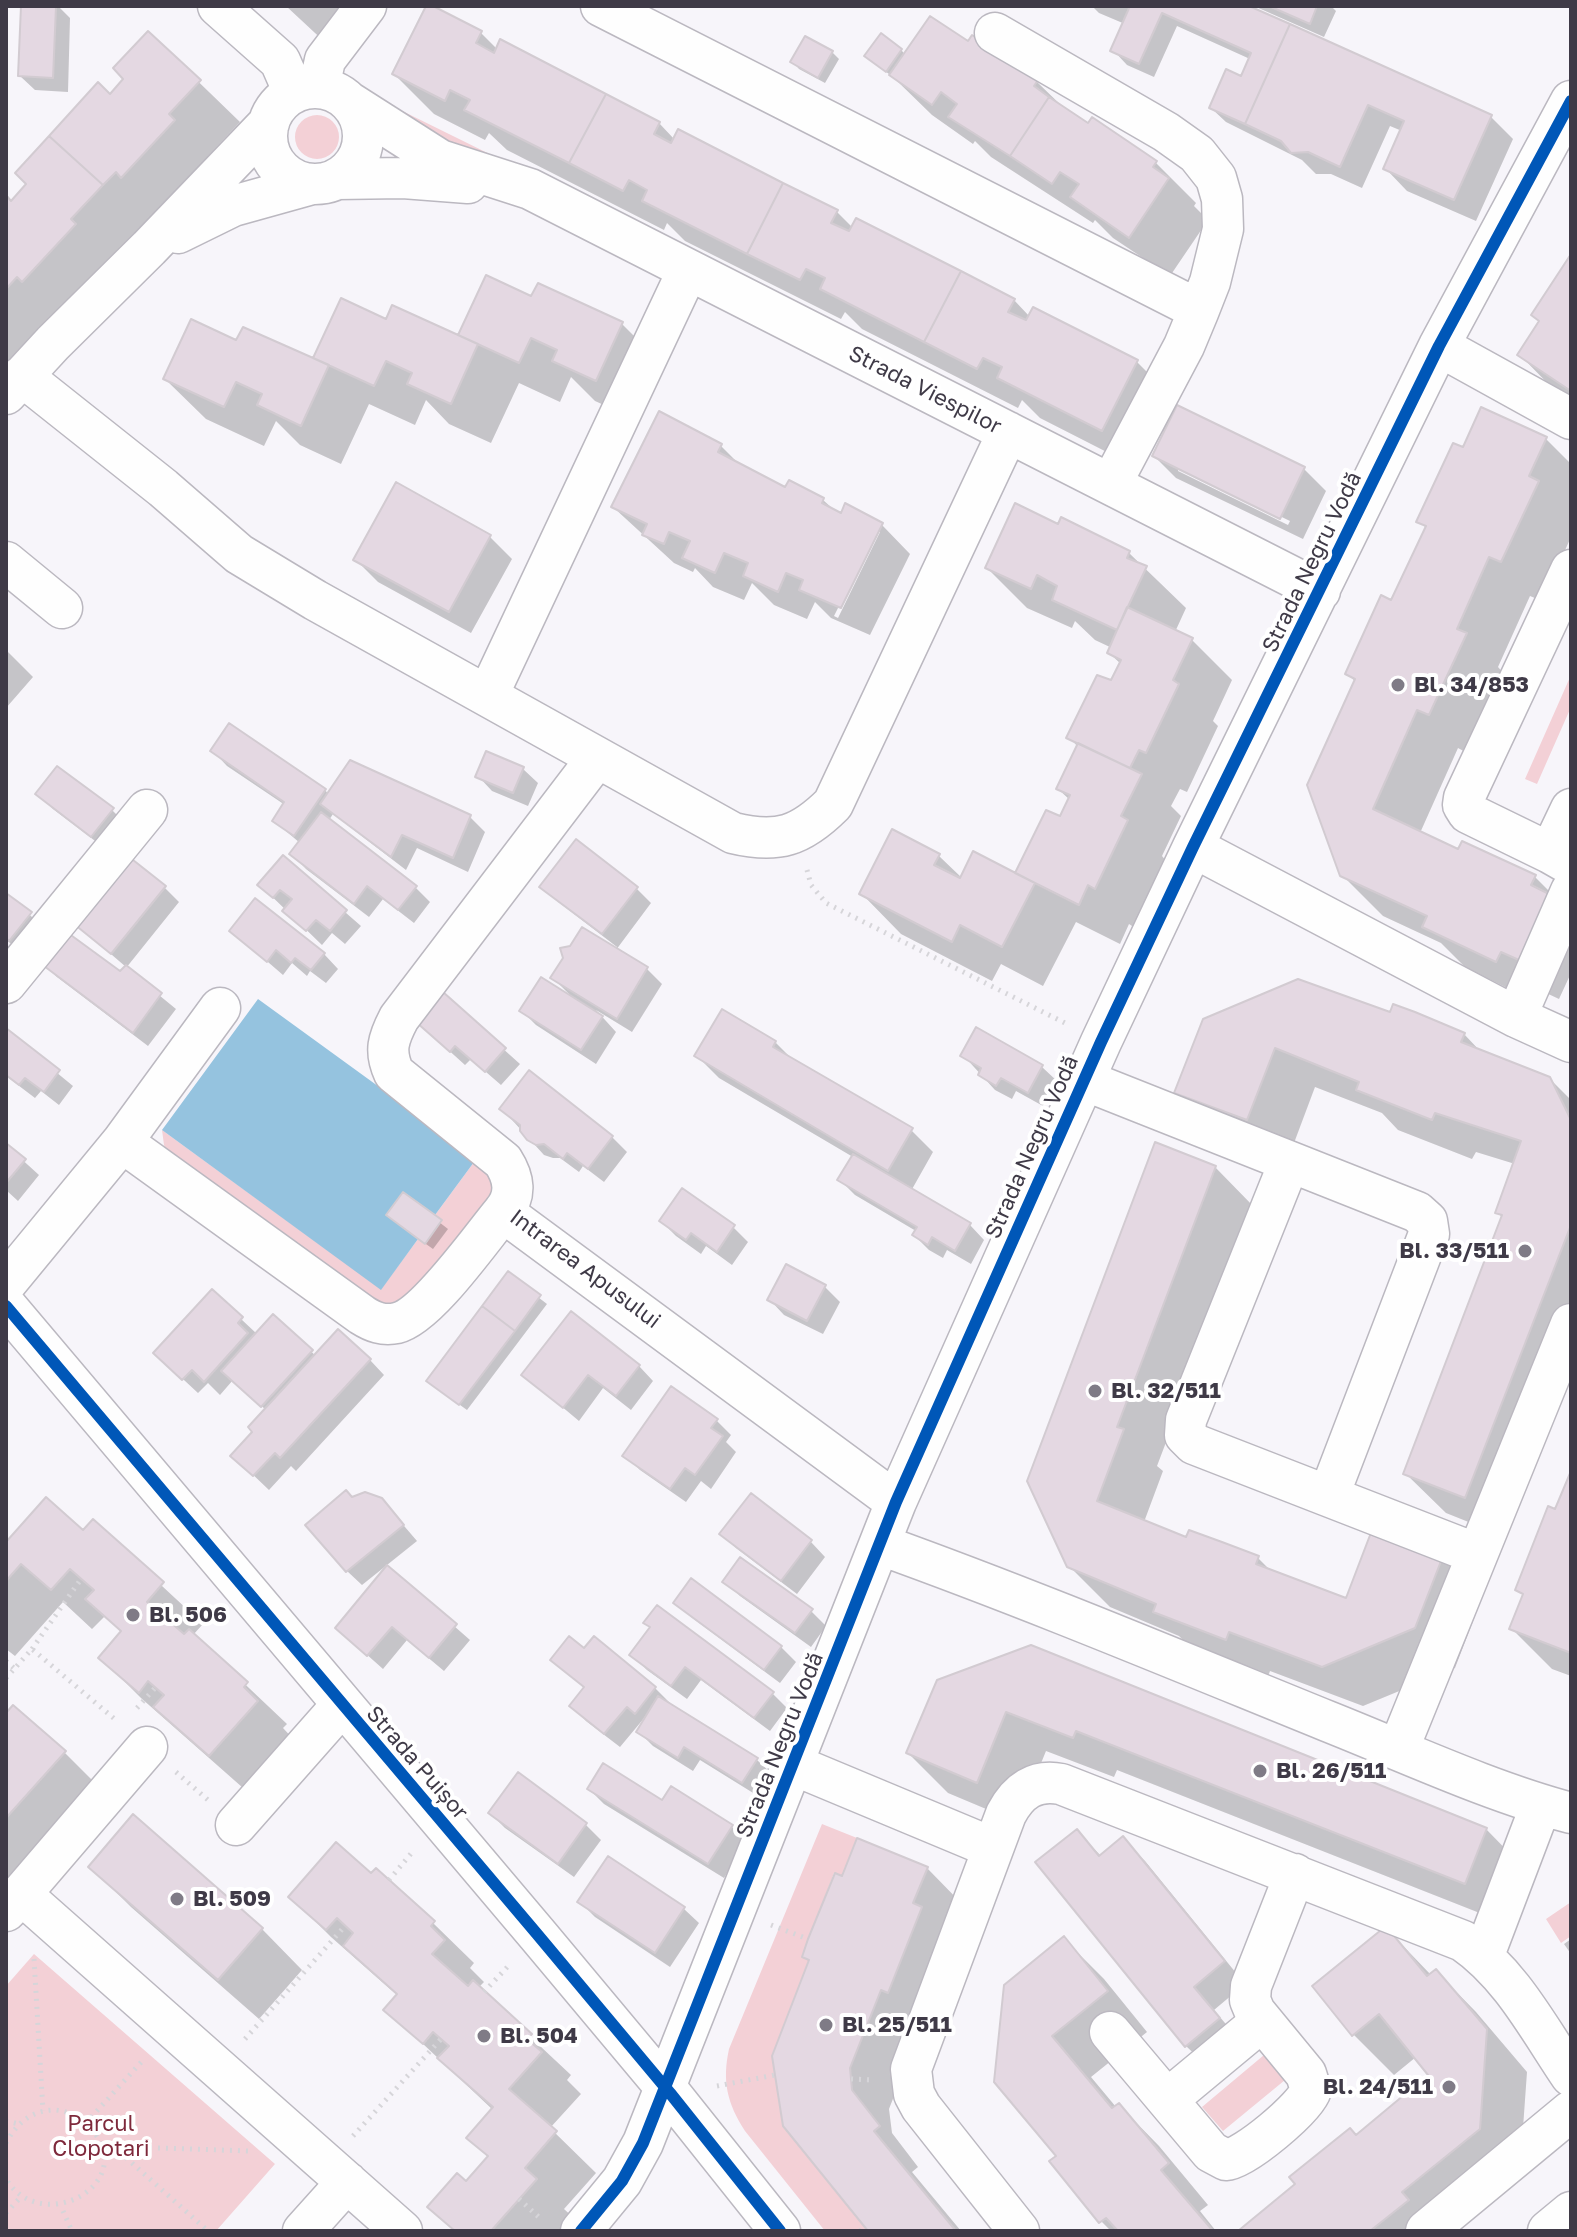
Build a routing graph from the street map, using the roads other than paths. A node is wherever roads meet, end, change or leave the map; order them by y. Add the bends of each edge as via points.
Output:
1 (218, 6) edge
2 (366, 6) edge
3 (601, 6) edge
4 (995, 33) dead end
5 (321, 94) junction
6 (1571, 101) edge
7 (269, 123) junction
8 (324, 182) junction
9 (530, 189) junction
10 (149, 248) junction
11 (688, 270) junction
12 (1199, 310) junction
13 (1439, 346) junction
14 (14, 385) edge
15 (1571, 419) edge
16 (1008, 432) junction
17 (1111, 484) junction
18 (6, 562) edge
19 (1571, 570) edge
20 (1320, 591) junction
21 (62, 608) dead end
22 (488, 695) junction
23 (597, 758) junction
24 (1571, 809) edge
25 (147, 810) dead end
26 (1193, 847) junction
27 (1561, 859) edge
28 (1571, 891) edge
29 (6, 983) edge
30 (220, 1008) dead end
31 (1516, 1017) junction
32 (1571, 1042) edge
33 (1084, 1080) junction
34 (122, 1142) junction
35 (1289, 1163) junction
36 (503, 1212) junction
37 (6, 1283) edge
38 (11, 1323) edge
39 (1571, 1324) edge
40 (1329, 1495) junction
41 (896, 1502) junction
42 (881, 1545) junction
43 (1477, 1554) junction
44 (342, 1705) junction
45 (147, 1747) dead end
46 (1398, 1750) junction
47 (794, 1765) junction
48 (1556, 1809) edge
49 (236, 1825) dead end
50 (993, 1848) junction
51 (1295, 1874) junction
52 (13, 1903) edge
53 (1484, 1955) junction
54 (1262, 2021) junction
55 (1110, 2032) dead end
56 (1571, 2076) edge
57 (667, 2090) junction
58 (1168, 2099) junction
59 (1571, 2111) edge
60 (337, 2174) junction
61 (1571, 2212) edge
62 (564, 2227) edge
63 (303, 2231) edge
64 (402, 2231) edge
65 (780, 2231) edge
66 (1019, 2231) edge
67 (1426, 2231) edge
68 (1548, 2231) edge

1 - 5 street
2 - 5 street via 325,60
3 - 12 street
4 - 12 street via 1166,132 1197,154 1216,178 1223,229
5 - 7 street via 276,109
5 - 8 street via 362,123 362,148 349,170
5 - 9 street, Strada Viespilor via 440,160
6 - 13 street, Strada Negru Vodă
7 - 8 street via 267,141 276,164 288,176
7 - 10 street, Strada Viespilor
8 - 9 street, Strada Viespilor via 403,178
8 - 10 street, Strada Viespilor via 233,206
9 - 11 street, Strada Viespilor
10 - 14 street, Strada Viespilor
11 - 16 street, Strada Viespilor
11 - 22 street
12 - 17 street
13 - 15 street
13 - 20 street, Strada Negru Vodă
14 - 22 street via 163,488 239,554
16 - 17 street, Strada Viespilor
16 - 23 street via 850,773 833,804 813,825 779,838 733,833
17 - 20 street, Strada Viespilor
18 - 21 street
19 - 27 street via 1463,805 1468,813
20 - 26 street, Strada Negru Vodă
22 - 23 street
23 - 36 street, Intrarea Apusului via 389,1037 386,1056 394,1073 503,1161 513,1194
24 - 27 street
25 - 29 street
26 - 31 street
26 - 33 street, Strada Negru Vodă
28 - 31 street
30 - 34 street
31 - 32 street
33 - 35 street
33 - 41 street, Strada Negru Vodă
34 - 36 street via 362,1315 386,1325 400,1323 422,1308
34 - 37 street
35 - 40 street via 1417,1212 1427,1221 1429,1234
35 - 40 street via 1186,1420 1185,1435 1194,1444
36 - 41 street, Intrarea Apusului
38 - 44 street, Strada Puișor
39 - 43 street
40 - 43 street
41 - 42 street, Strada Negru Vodă
42 - 46 street
42 - 47 street, Strada Negru Vodă
43 - 46 street
44 - 49 street
44 - 57 street, Strada Puișor
45 - 52 street
46 - 48 street
47 - 50 street
47 - 57 street, Strada Negru Vodă
48 - 53 street
50 - 51 street via 1018,1796 1050,1782
50 - 66 street via 913,2059 911,2081 921,2107
51 - 53 street via 1463,1941
51 - 54 street via 1251,1986 1250,2000
52 - 60 street
53 - 56 street
54 - 58 street
54 - 58 street via 1306,2074 1311,2090 1304,2104 1241,2157 1218,2157
55 - 58 street
57 - 62 street, Strada Negru Vodă via 611,2195
57 - 65 street, Strada Puișor
59 - 67 street
60 - 63 street
60 - 64 street
61 - 68 street

